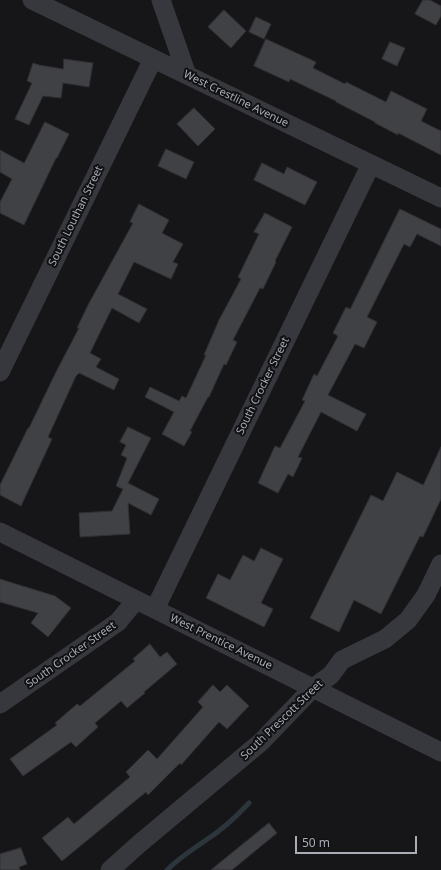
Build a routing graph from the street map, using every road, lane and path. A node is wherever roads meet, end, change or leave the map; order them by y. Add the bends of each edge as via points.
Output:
1 (32, 0) edge
2 (161, 0) edge
3 (153, 59) junction
4 (187, 75) junction
5 (371, 164) junction
6 (441, 198) edge
7 (0, 372) edge
8 (0, 532) edge
9 (441, 564) edge
10 (136, 600) junction
11 (155, 609) junction
12 (313, 688) junction
13 (0, 704) edge
14 (441, 752) edge
15 (110, 870) edge

1 - 3 street, West Crestline Avenue
2 - 4 street
3 - 4 street, West Crestline Avenue
3 - 7 street, South Louthan Street
4 - 5 street, West Crestline Avenue
5 - 6 street, West Crestline Avenue
5 - 11 street, South Crocker Street
8 - 10 street, West Prentice Avenue
9 - 12 street, South Prescott Street via 426,595 408,620 385,639 342,660 331,675
10 - 11 street, West Prentice Avenue
10 - 13 street, South Crocker Street via 118,622
11 - 12 street, West Prentice Avenue
12 - 14 street, West Prentice Avenue
12 - 15 street, South Prescott Street via 261,742

